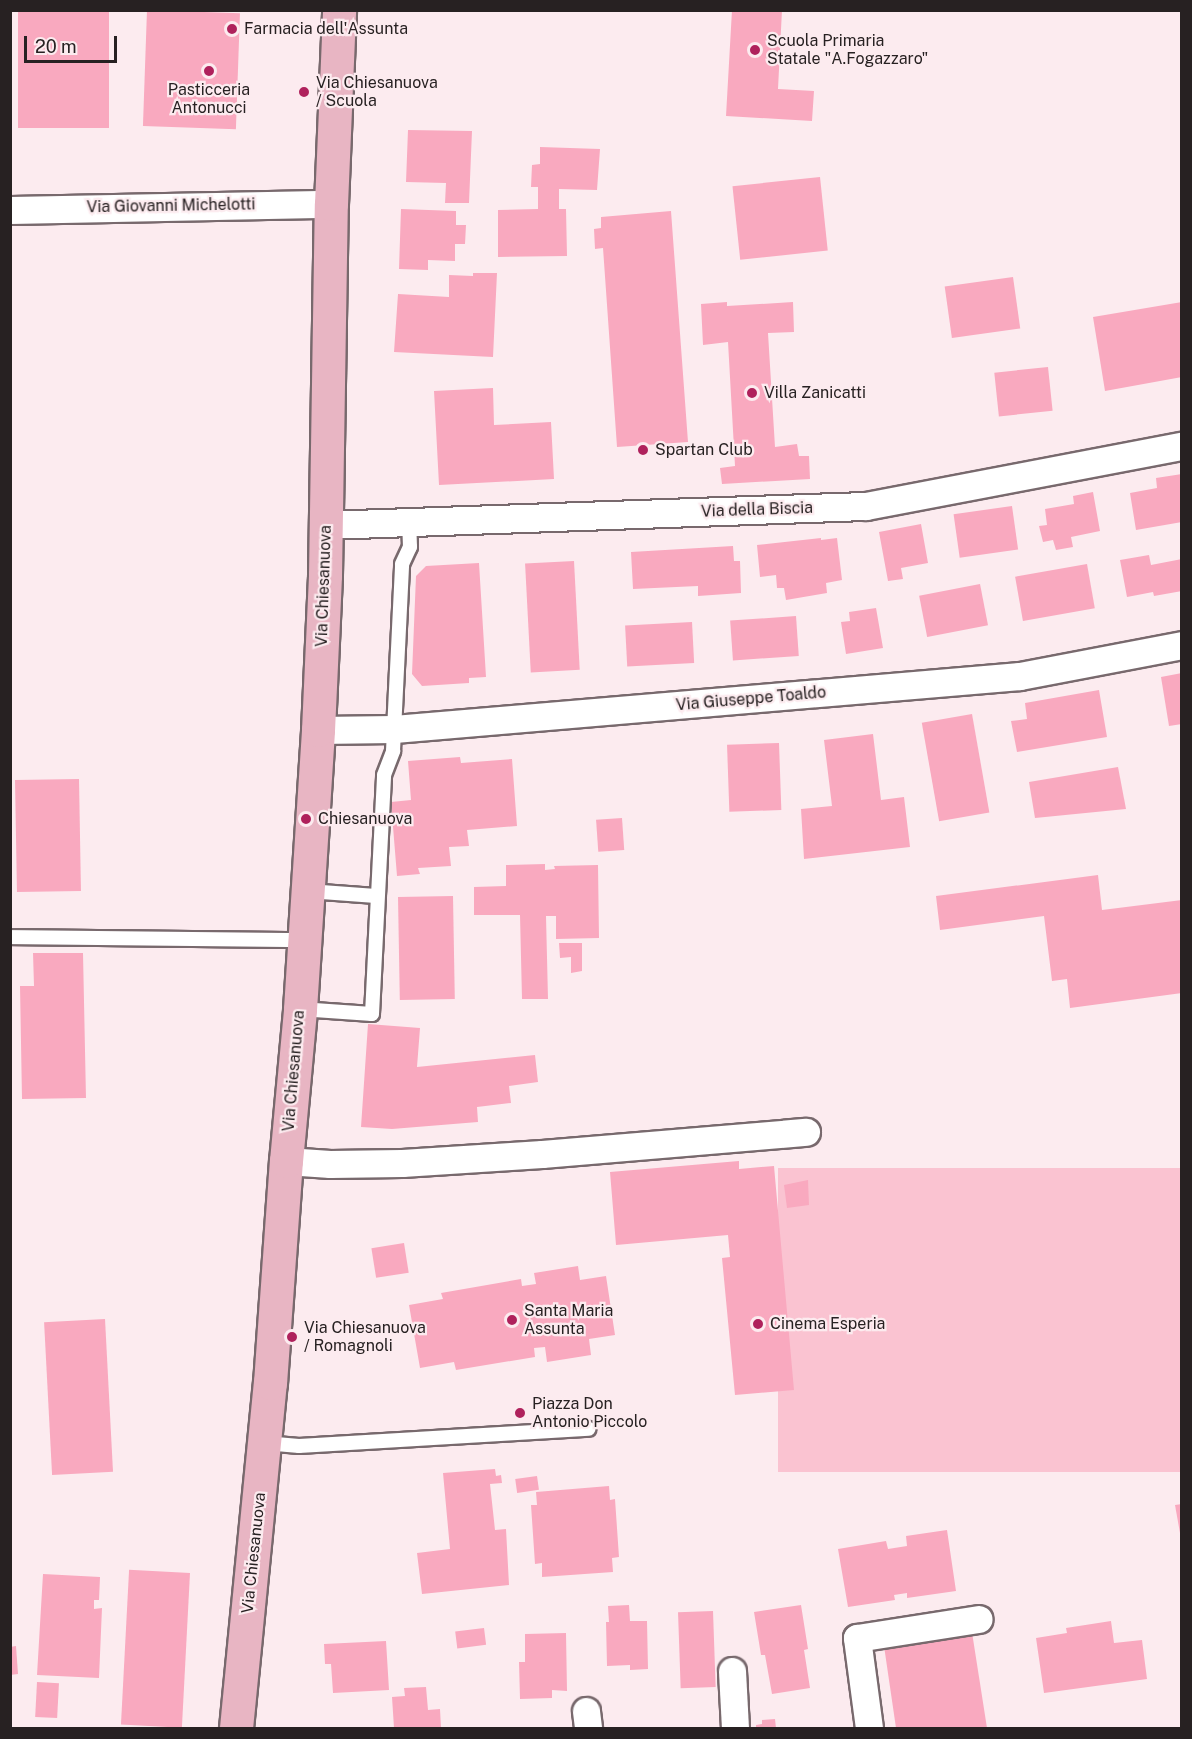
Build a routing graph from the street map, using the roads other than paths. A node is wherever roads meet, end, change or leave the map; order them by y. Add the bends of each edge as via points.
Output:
1 (339, 10) edge
2 (331, 204) junction
3 (10, 210) edge
4 (1182, 446) edge
5 (410, 523) junction
6 (326, 525) junction
7 (1182, 645) edge
8 (394, 729) junction
9 (318, 730) junction
10 (308, 891) junction
11 (376, 896) junction
12 (10, 937) edge
13 (304, 940) junction
14 (300, 1010) junction
15 (806, 1132) dead end
16 (286, 1161) junction
17 (589, 1429) dead end
18 (265, 1443) junction
19 (979, 1619) dead end
20 (732, 1671) dead end
21 (236, 1728) edge
22 (735, 1728) edge
23 (869, 1728) edge

1 - 2 main road, Via Chiesanuova
2 - 3 street, Via Giovanni Michelotti
2 - 6 main road, Via Chiesanuova
4 - 5 street, Via della Biscia via 866,506
5 - 6 street, Via della Biscia
5 - 8 lane via 410,547 402,564
6 - 9 main road, Via Chiesanuova
7 - 8 street, Via Giuseppe Toaldo via 1020,676
8 - 9 street, Via Giuseppe Toaldo
8 - 11 lane via 393,751 384,775
9 - 10 main road, Via Chiesanuova
10 - 11 lane
10 - 13 main road, Via Chiesanuova
11 - 14 lane via 372,1014
12 - 13 lane
13 - 14 main road, Via Chiesanuova
14 - 16 main road, Via Chiesanuova
15 - 16 street via 402,1163
16 - 18 main road, Via Chiesanuova
17 - 18 lane via 300,1446
18 - 21 main road, Via Chiesanuova
19 - 23 street via 857,1638
20 - 22 street

